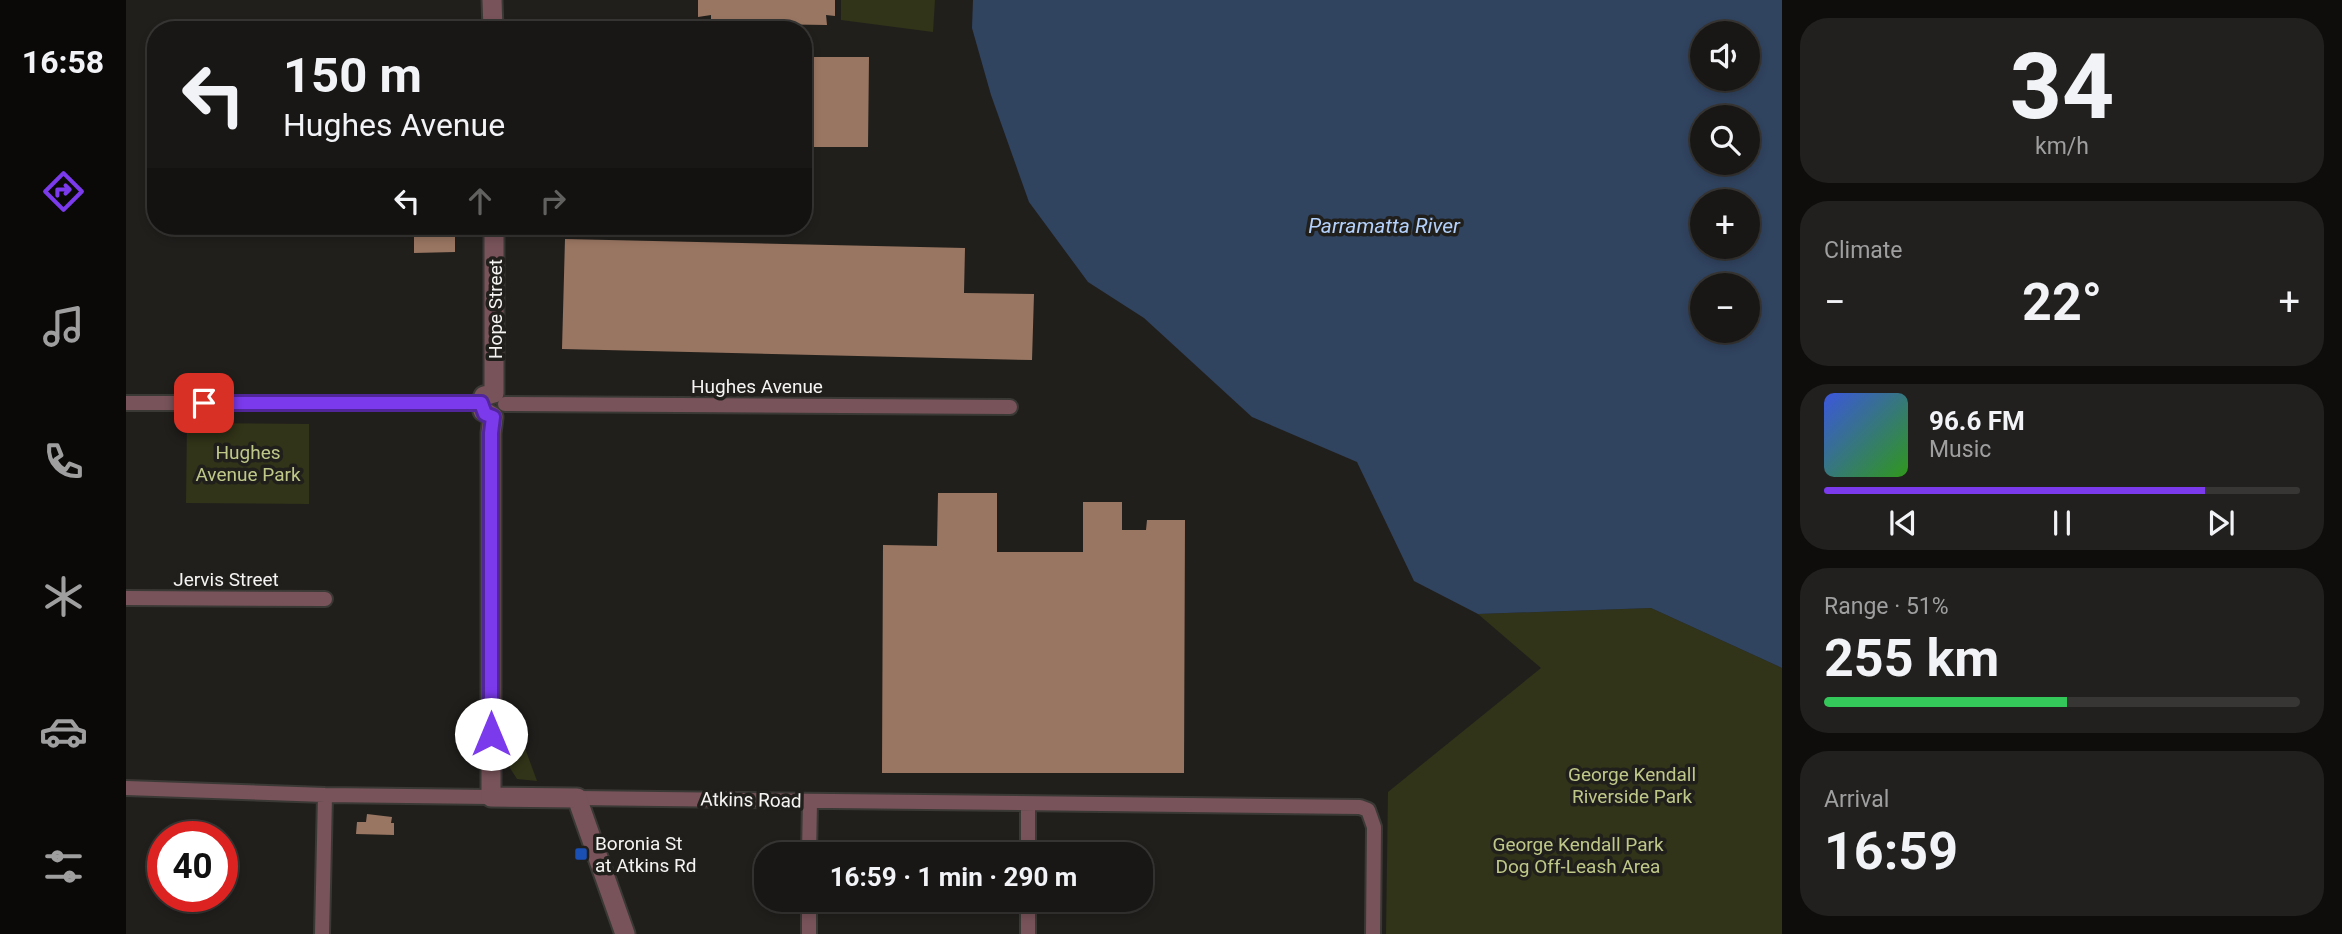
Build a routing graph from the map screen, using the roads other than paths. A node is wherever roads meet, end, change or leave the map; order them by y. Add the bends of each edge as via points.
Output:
1 (492, 0) edge
2 (493, 21) edge
3 (494, 235) edge
4 (126, 403) edge
5 (493, 404) junction
6 (1010, 407) dead end
7 (126, 598) edge
8 (325, 599) dead end
9 (126, 789) edge
10 (325, 795) junction
11 (491, 797) junction
12 (577, 798) junction
13 (810, 801) junction
14 (1028, 804) junction
15 (809, 842) edge
16 (1028, 842) edge
17 (809, 912) edge
18 (1028, 912) edge
19 (322, 934) edge
20 (625, 934) edge
21 (809, 934) edge
22 (1028, 934) edge
23 (1373, 934) edge

1 - 2 street
3 - 5 street, Hope Street
4 - 5 street, Hughes Avenue
5 - 6 street, Hughes Avenue
5 - 11 street, Hope Street
7 - 8 street, Jervis Street
9 - 10 street, Atkins Road
10 - 11 street, Atkins Road
10 - 19 street
11 - 12 street, Atkins Road
12 - 13 street, Atkins Road
12 - 20 street
13 - 14 street, Atkins Road
13 - 15 street
14 - 16 street
14 - 23 street, Atkins Road via 1368,810 1374,827
17 - 21 street
18 - 22 street

